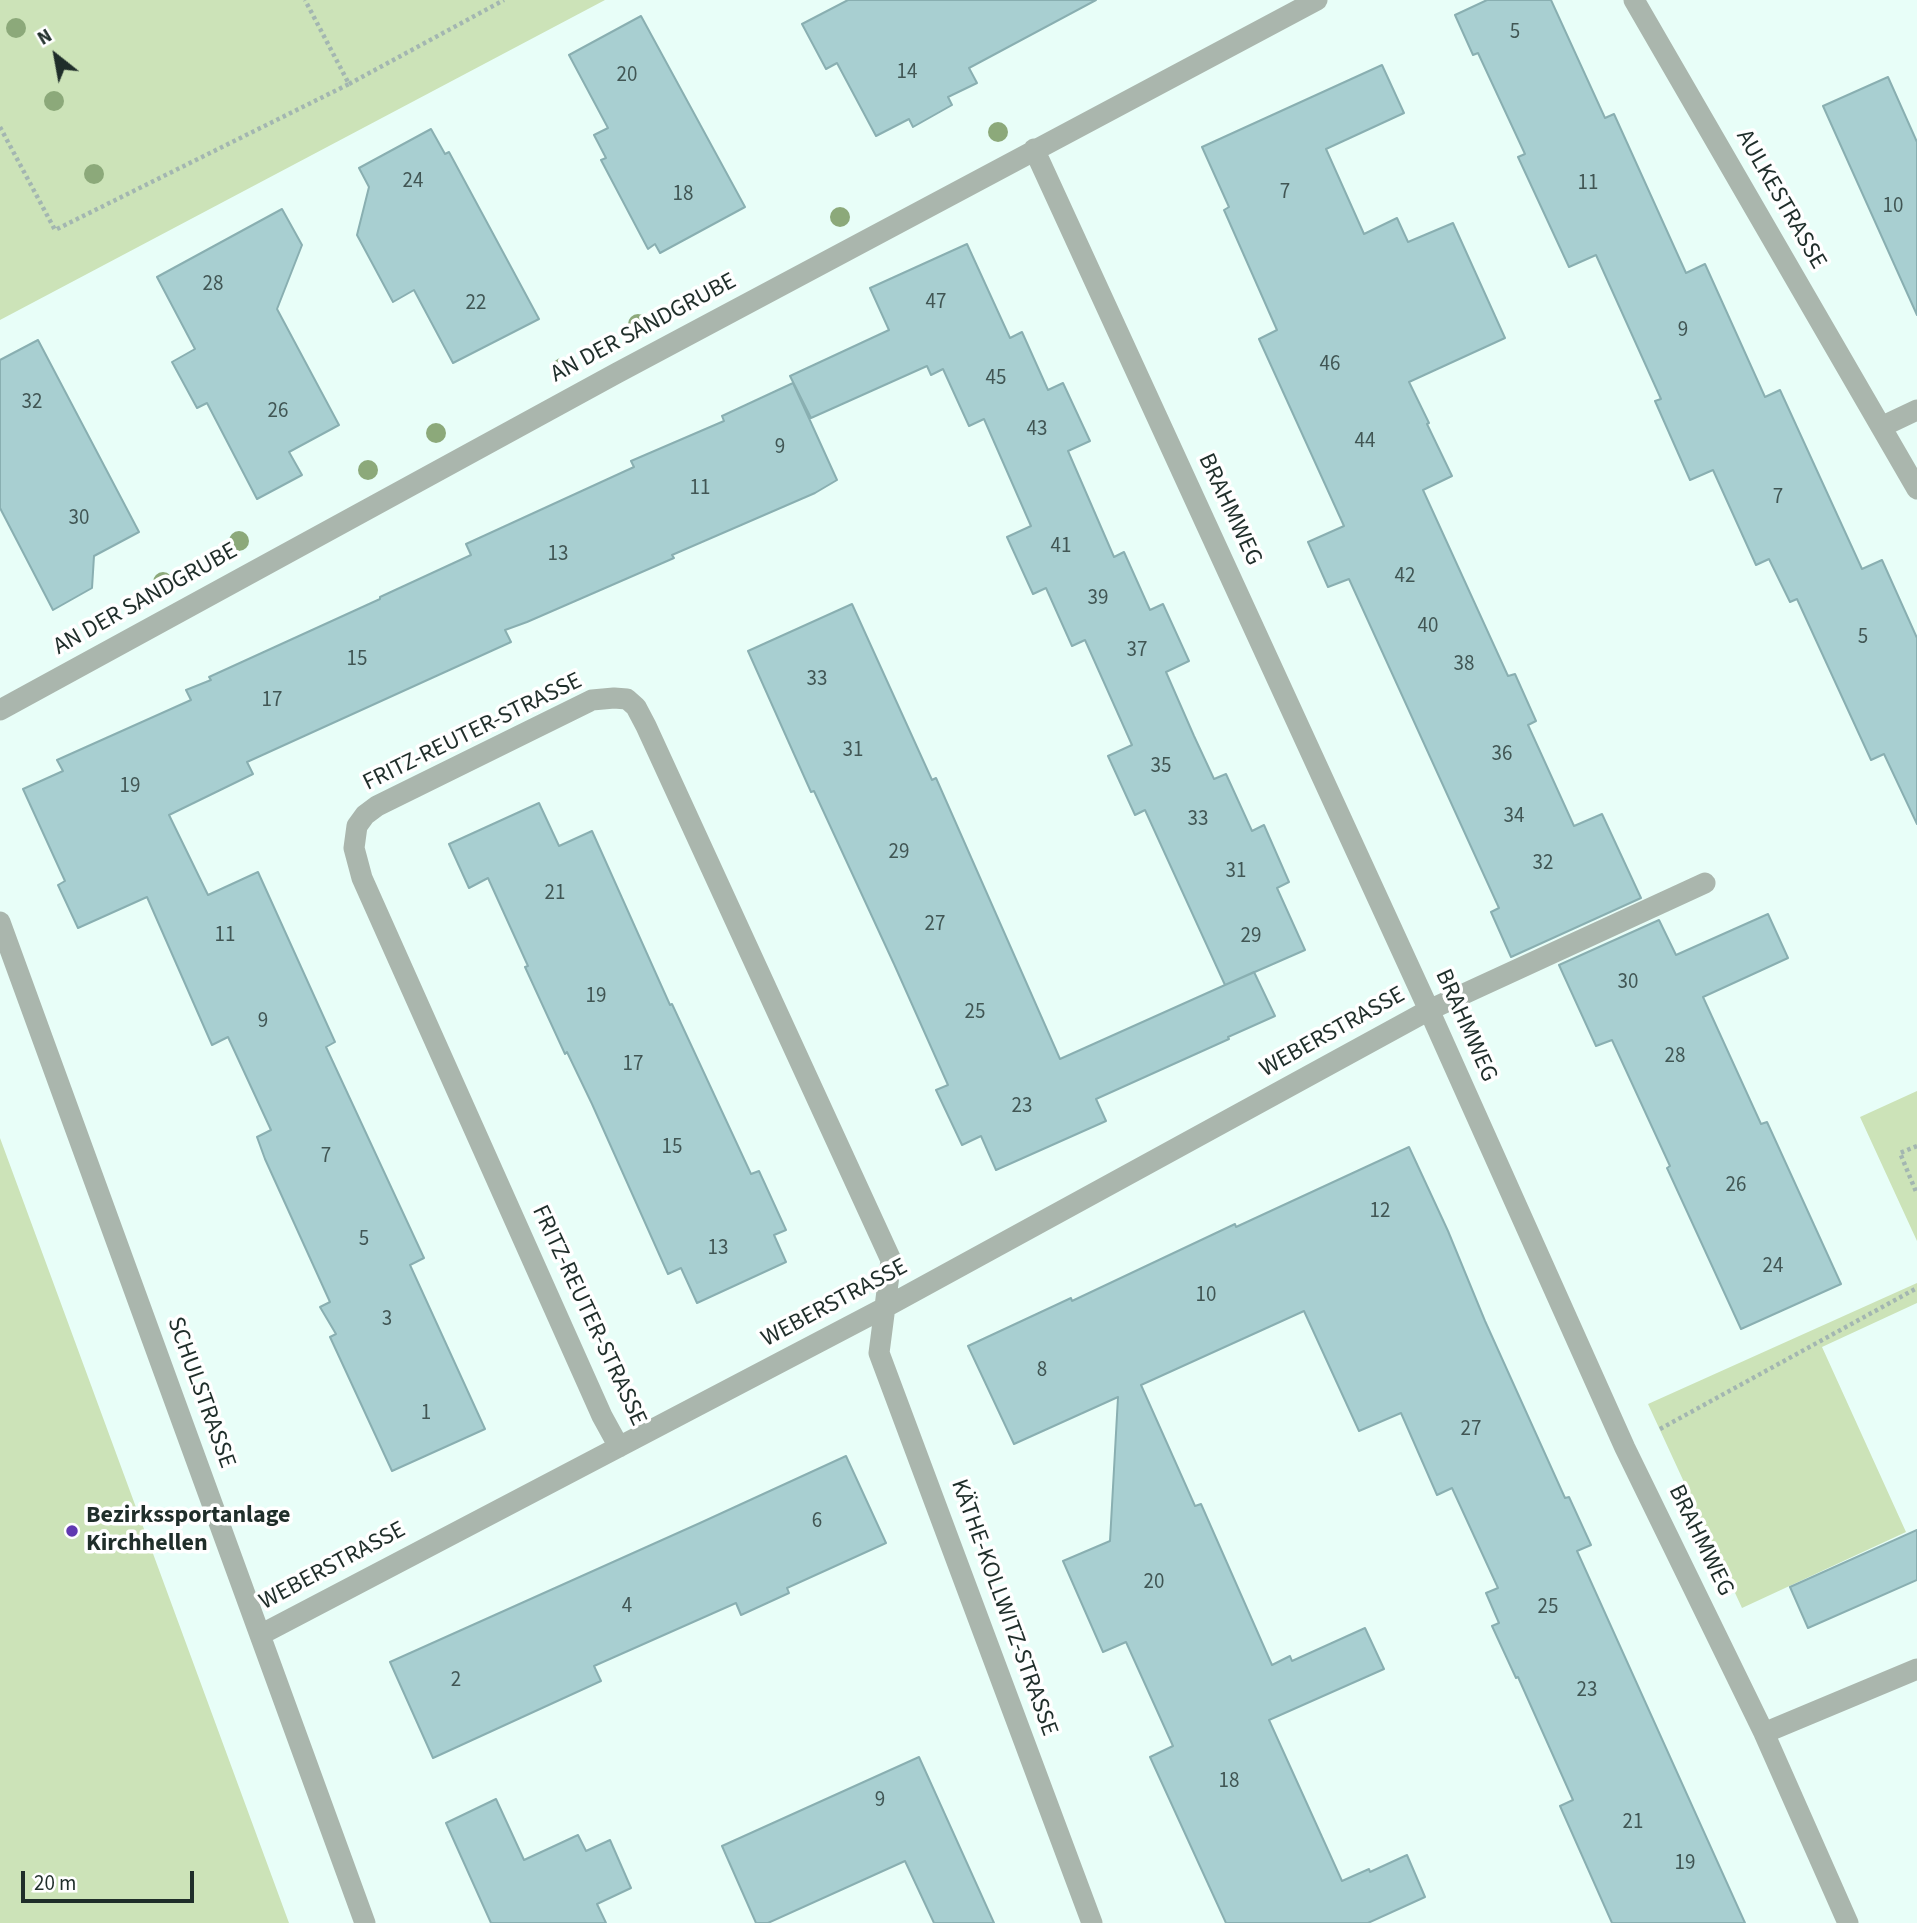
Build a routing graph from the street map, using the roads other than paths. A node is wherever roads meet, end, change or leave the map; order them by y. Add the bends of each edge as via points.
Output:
1 (1317, 0) edge
2 (1634, 0) edge
3 (1034, 149) junction
4 (1917, 410) edge
5 (1881, 427) junction
6 (1917, 489) edge
7 (0, 710) edge
8 (1705, 883) dead end
9 (0, 922) edge
10 (1429, 1010) junction
11 (884, 1308) junction
12 (619, 1447) junction
13 (260, 1634) junction
14 (1917, 1669) edge
15 (1764, 1733) junction
16 (365, 1923) edge
17 (1092, 1923) edge
18 (1848, 1923) edge

1 - 3 street, AN DER SANDGRUBE
2 - 5 street, AULKESTRASSE
3 - 7 street, AN DER SANDGRUBE
3 - 10 street, BRAHMWEG
4 - 5 street
5 - 6 street, AULKESTRASSE
8 - 10 street, WEBERSTRASSE
9 - 13 street, SCHULSTRASSE
10 - 11 street, WEBERSTRASSE
10 - 15 street, BRAHMWEG via 1625,1448
11 - 12 street, WEBERSTRASSE
11 - 12 street, FRITZ-REUTER-STRASSE via 891,1260 636,708 626,699 592,700 377,806 357,826 354,848 362,878
11 - 17 street, KÄTHE-KOLLWITZ-STRASSE via 880,1353
12 - 13 street, WEBERSTRASSE
13 - 16 street, SCHULSTRASSE
14 - 15 street
15 - 18 street, BRAHMWEG

